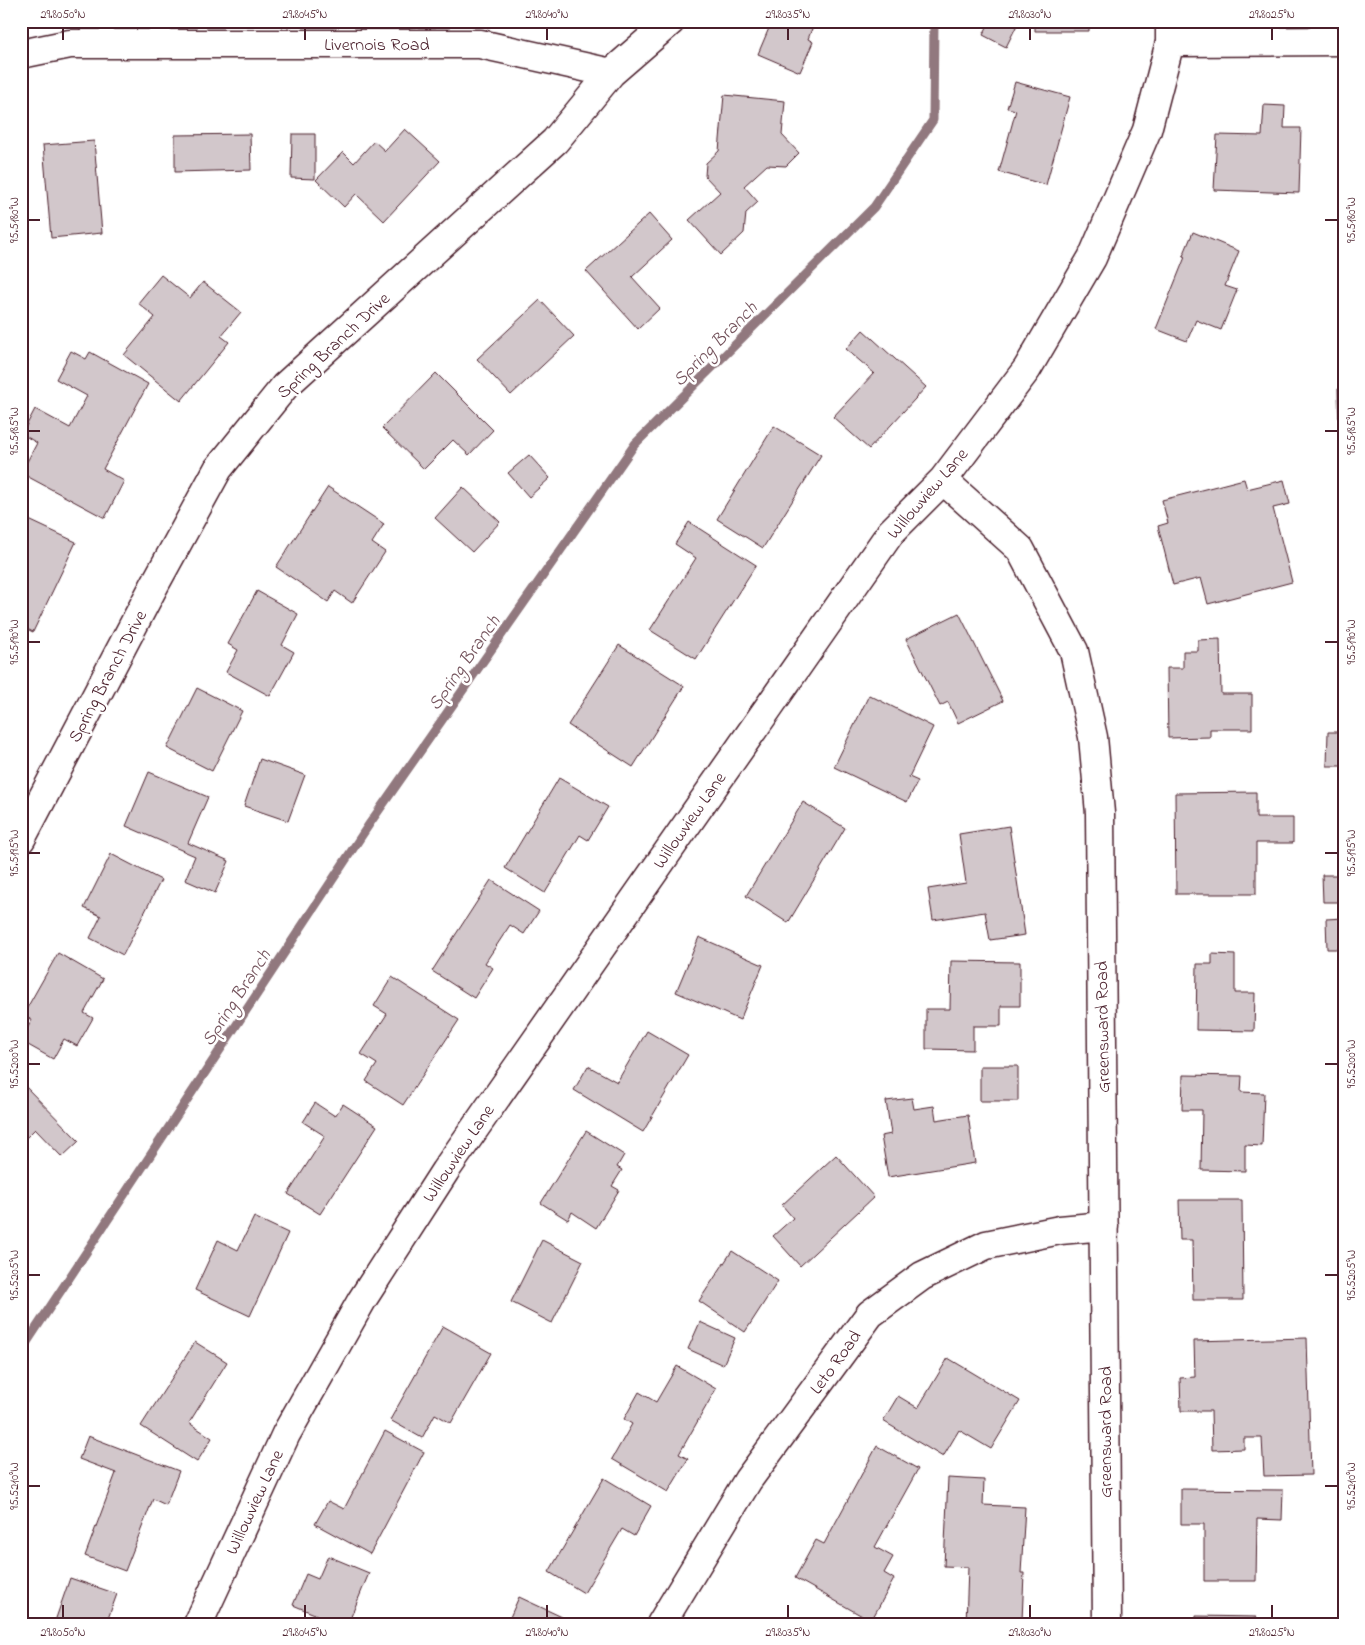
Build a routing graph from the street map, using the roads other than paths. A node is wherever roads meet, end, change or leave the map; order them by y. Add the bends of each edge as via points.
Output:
1 (671, 21) edge
2 (1170, 32) edge
3 (1344, 41) edge
4 (21, 54) edge
5 (611, 73) junction
6 (943, 480) junction
7 (21, 839) edge
8 (1104, 1226) junction
9 (198, 1624) edge
10 (661, 1624) edge
11 (1107, 1624) edge

1 - 5 street, Spring Branch Drive
2 - 3 street
2 - 6 street, Willowview Lane via 1147,130 1092,258 1027,369
4 - 5 street, Livernois Road via 70,44 480,44
5 - 7 street, Spring Branch Drive via 555,141 285,386 218,469
6 - 8 street, Greensward Road via 1020,548 1074,651 1093,737 1100,812
6 - 9 street, Willowview Lane via 891,532 445,1171 362,1300 286,1434
8 - 10 street, Leto Road via 1060,1230 986,1245 922,1276 870,1314 748,1480
8 - 11 street, Greensward Road

